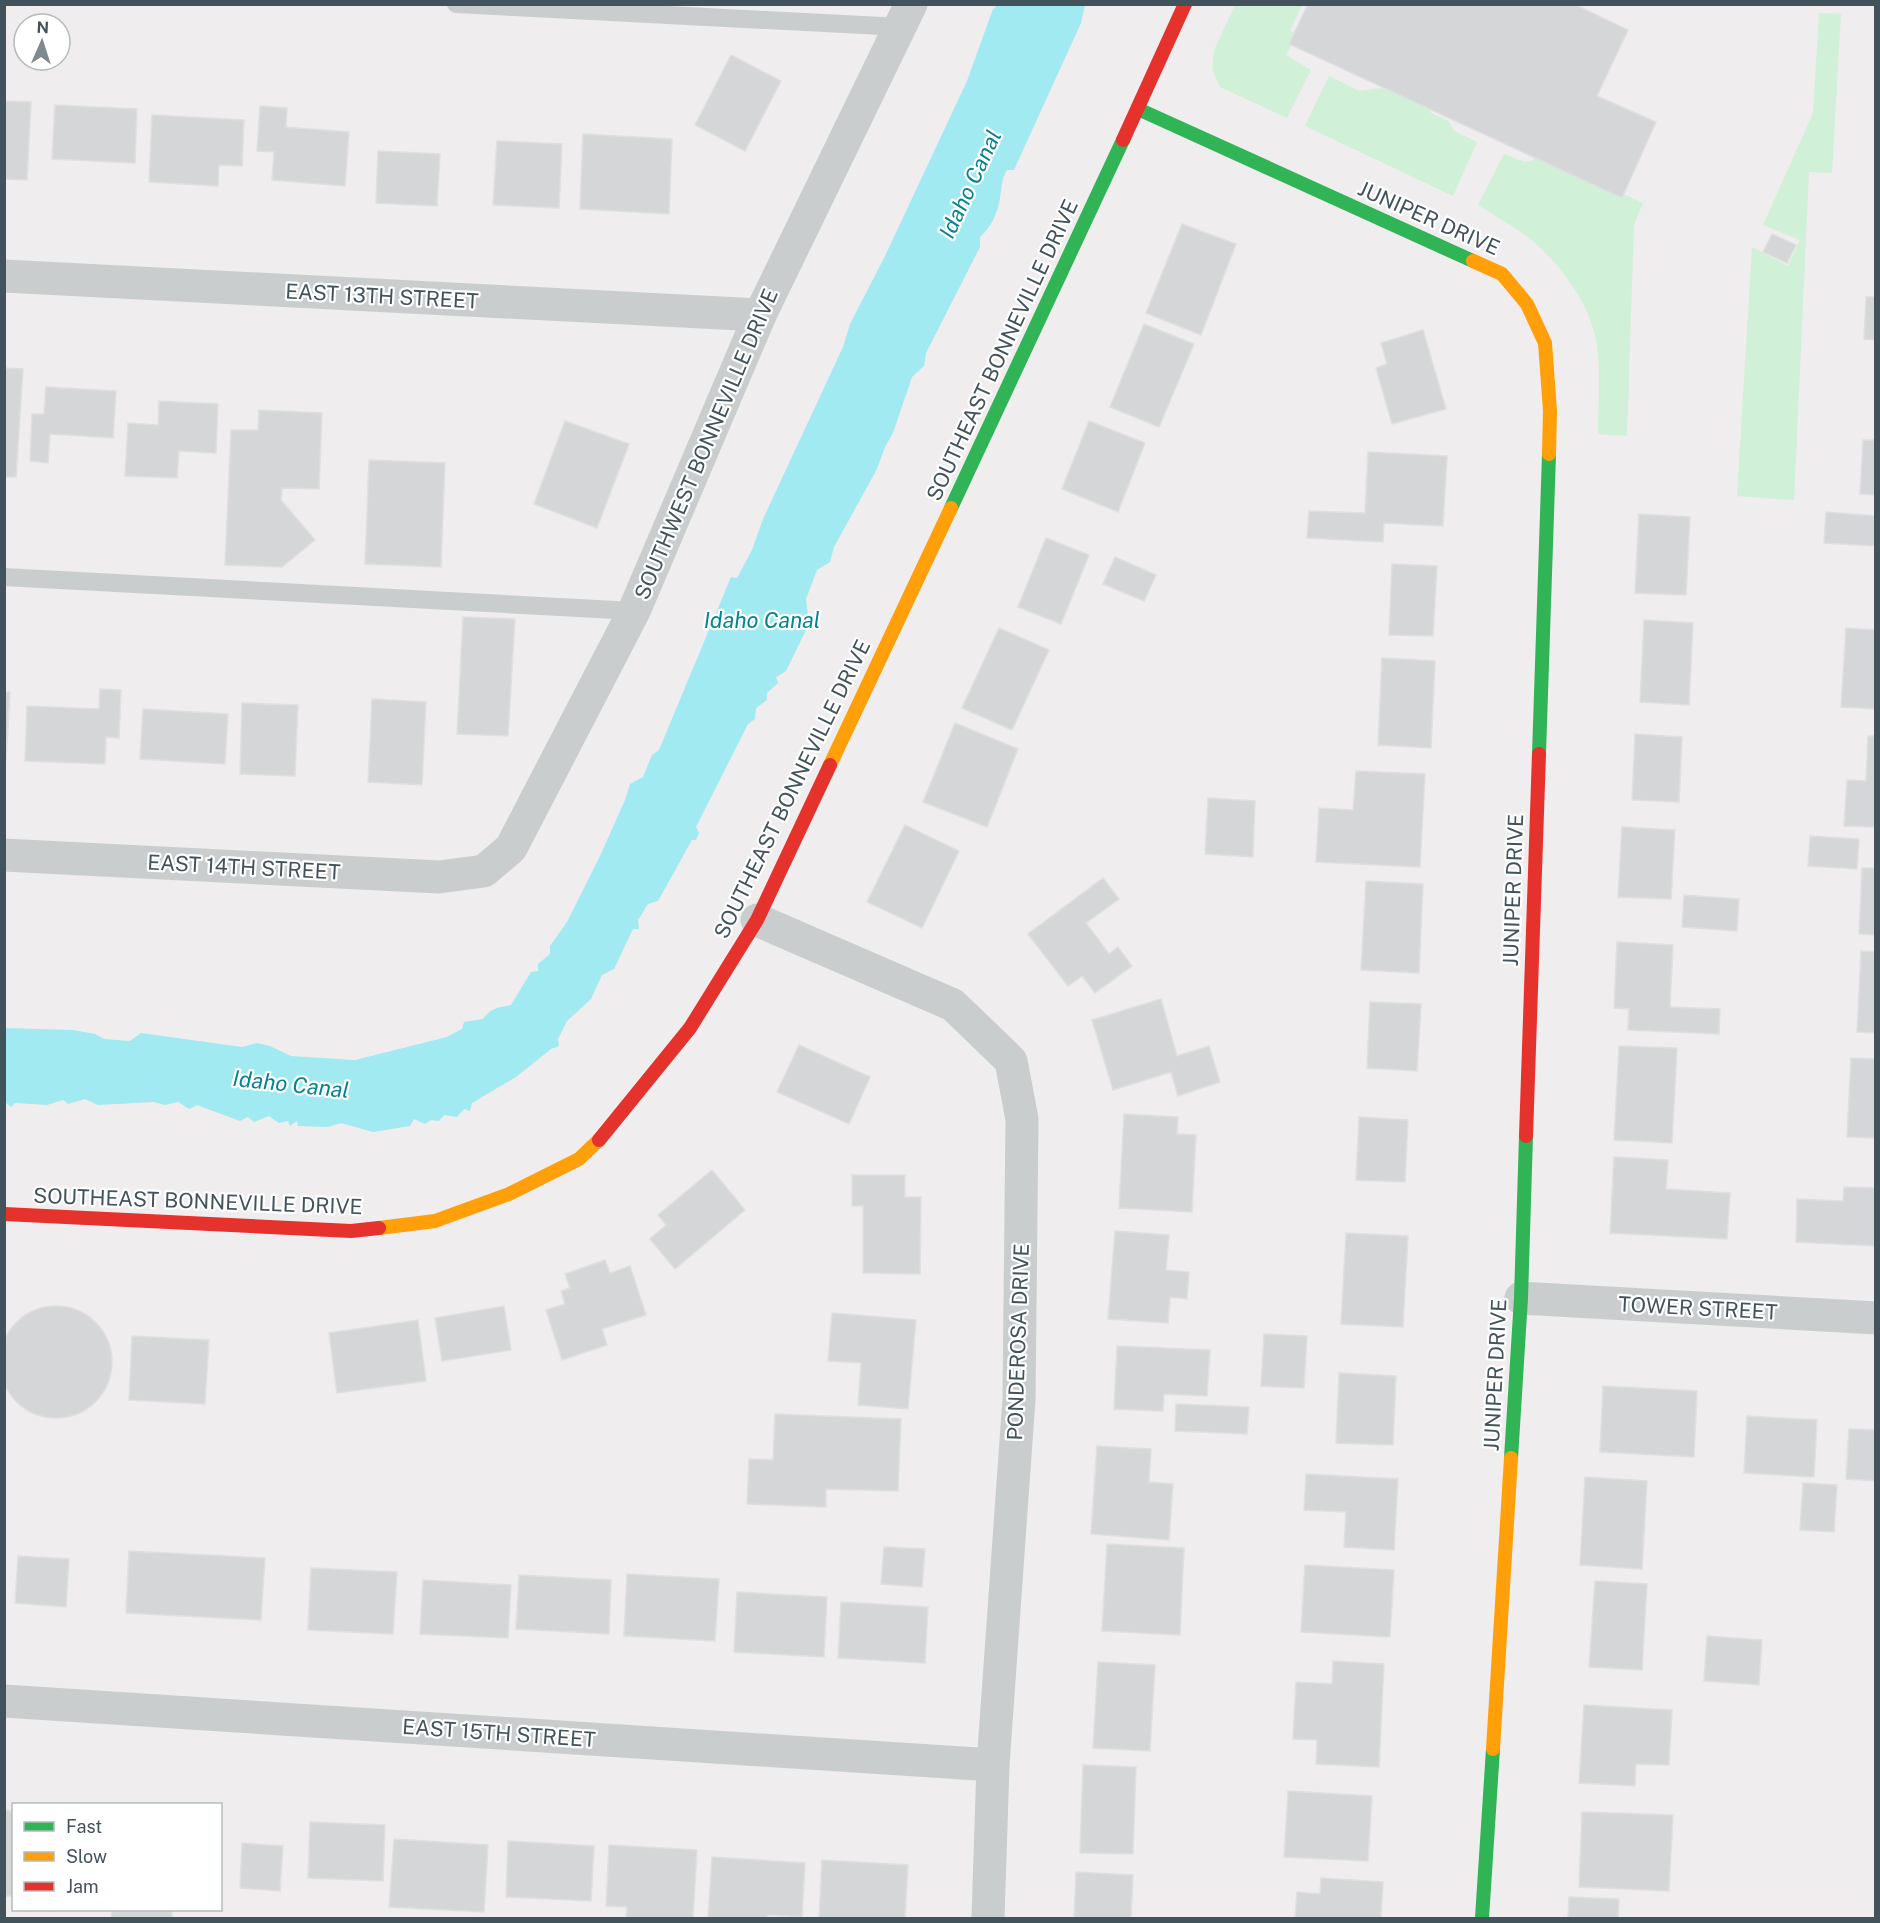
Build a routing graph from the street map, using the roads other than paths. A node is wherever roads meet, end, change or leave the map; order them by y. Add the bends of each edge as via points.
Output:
1 (456, 4) edge
2 (1185, 4) edge
3 (906, 16) edge
4 (1138, 109) junction
5 (4, 276) edge
6 (760, 315) junction
7 (4, 577) edge
8 (634, 611) junction
9 (4, 855) edge
10 (484, 871) joint
11 (757, 920) junction
12 (4, 1214) edge
13 (1521, 1298) junction
14 (1875, 1318) edge
15 (4, 1701) edge
16 (993, 1765) junction
17 (988, 1918) edge
18 (1482, 1918) edge

1 - 3 lane
2 - 4 street, SOUTHEAST BONNEVILLE DRIVE
3 - 6 street, SOUTHWEST BONNEVILLE DRIVE
4 - 11 street, SOUTHEAST BONNEVILLE DRIVE
4 - 13 street, JUNIPER DRIVE via 1502,274 1527,304 1545,343 1550,411
5 - 6 street, EAST 13TH STREET
6 - 8 street, SOUTHWEST BONNEVILLE DRIVE
7 - 8 lane
8 - 10 street, SOUTHWEST BONNEVILLE DRIVE via 511,848
9 - 10 street, EAST 14TH STREET via 439,877
11 - 12 street, SOUTHEAST BONNEVILLE DRIVE via 690,1028 605,1134 579,1159 509,1194 435,1221 351,1231
11 - 16 street, PONDEROSA DRIVE via 953,1005 1011,1061 1022,1119 1018,1399
13 - 14 street, TOWER STREET
13 - 18 street, JUNIPER DRIVE
15 - 16 street, EAST 15TH STREET
16 - 17 street, PONDEROSA DRIVE

